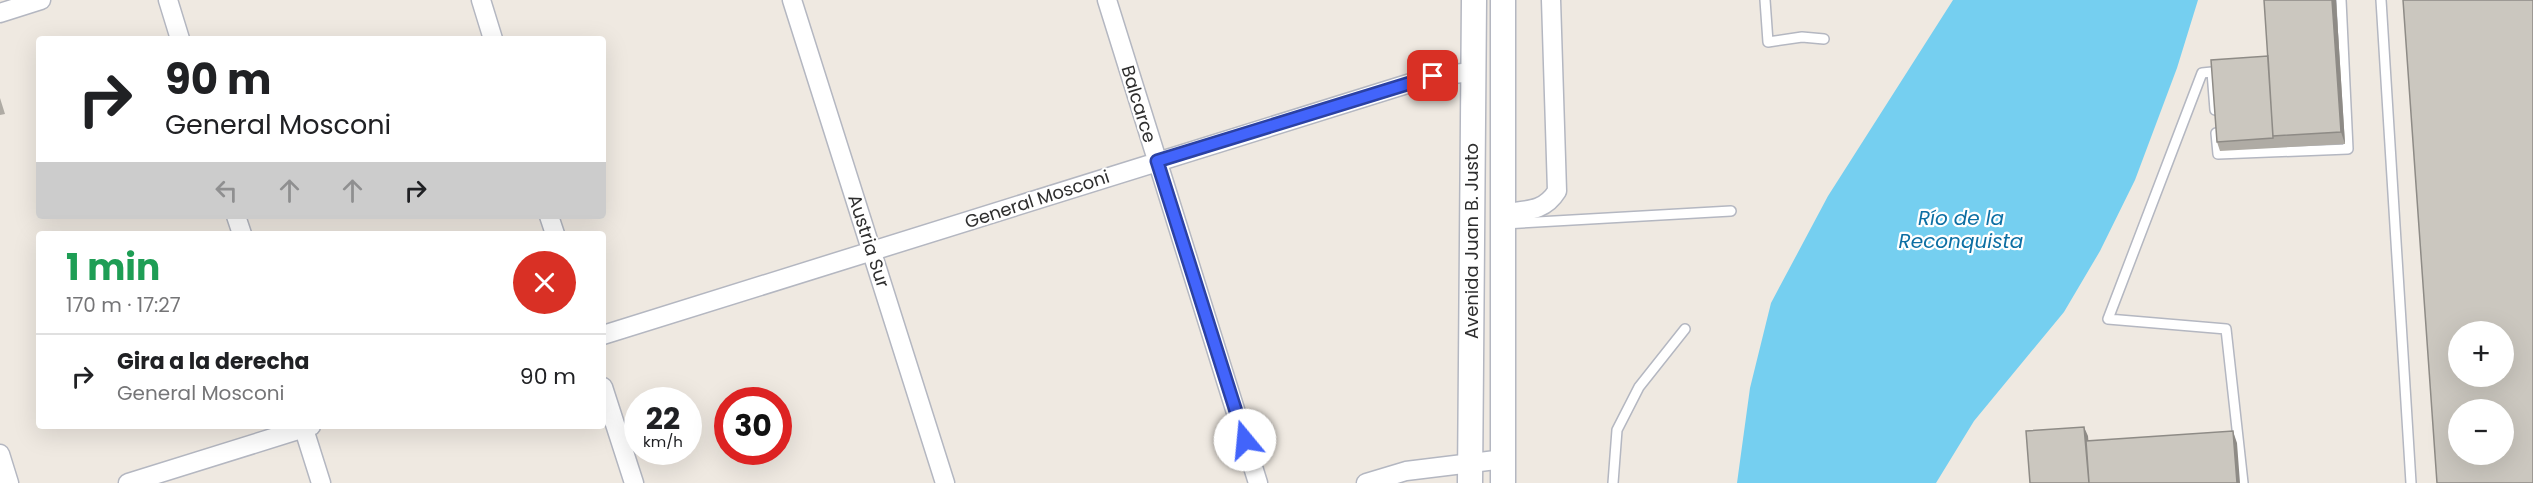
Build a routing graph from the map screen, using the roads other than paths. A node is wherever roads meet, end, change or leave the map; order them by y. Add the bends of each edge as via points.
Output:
1 (41, 0) edge
2 (168, 0) edge
3 (481, 0) edge
4 (792, 0) edge
5 (1107, 0) edge
6 (1474, 0) edge
7 (1503, 0) edge
8 (1551, 0) edge
9 (1766, 0) edge
10 (2341, 0) edge
11 (2381, 0) edge
12 (0, 13) edge
13 (179, 36) edge
14 (492, 36) edge
15 (1824, 39) dead end
16 (1473, 72) junction
17 (1157, 161) junction
18 (1731, 211) dead end
19 (1504, 219) junction
20 (872, 252) junction
21 (1685, 329) dead end
22 (606, 334) edge
23 (606, 396) edge
24 (300, 429) edge
25 (307, 429) edge
26 (0, 454) edge
27 (1504, 459) junction
28 (1470, 472) edge
29 (1435, 476) edge
30 (9, 483) edge
31 (128, 483) edge
32 (321, 483) edge
33 (634, 483) edge
34 (945, 483) edge
35 (1258, 483) edge
36 (1366, 483) edge
37 (1503, 483) edge
38 (1613, 483) edge
39 (2243, 483) edge
40 (2411, 483) edge

1 - 12 street
2 - 13 street
3 - 14 street
4 - 20 street, Austria Sur
5 - 17 street, Balcarce
6 - 16 main road, Avenida Juan B. Justo
7 - 19 main road
8 - 19 street via 1557,191 1543,207
9 - 15 lane via 1768,42 1802,37
10 - 39 lane via 2348,149 2218,154 2212,72 2202,73 2108,319 2226,329
11 - 40 lane
16 - 17 street, General Mosconi via 1433,76
16 - 28 main road, Avenida Juan B. Justo
17 - 20 street, General Mosconi
17 - 35 street, Balcarce
18 - 19 lane
19 - 27 main road
20 - 22 street, General Mosconi
20 - 34 street, Austria Sur
21 - 38 lane via 1639,387 1617,430
23 - 33 street
24 - 31 street
25 - 32 street
26 - 30 street
27 - 28 street
27 - 37 main road
28 - 29 street
29 - 36 street via 1406,471

